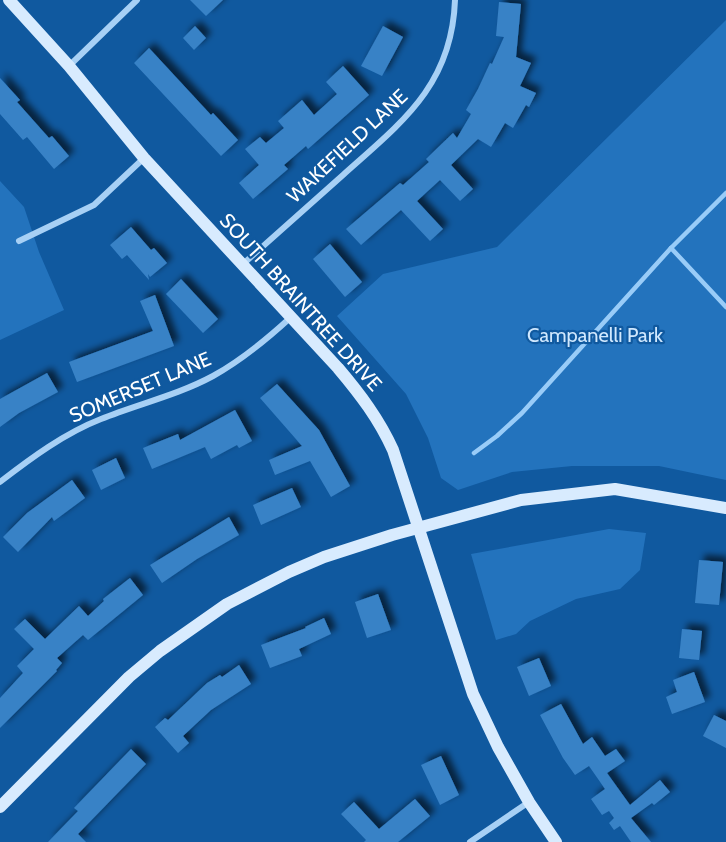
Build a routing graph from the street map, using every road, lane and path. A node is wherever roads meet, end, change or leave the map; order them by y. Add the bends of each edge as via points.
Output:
1 (9, 0) edge
2 (137, 0) edge
3 (455, 0) edge
4 (69, 66) junction
5 (144, 158) junction
6 (19, 242) dead end
7 (242, 265) junction
8 (290, 318) junction
9 (0, 482) edge
10 (726, 508) edge
11 (418, 528) junction
12 (529, 802) junction
13 (0, 807) edge
14 (470, 842) edge
15 (556, 842) edge

1 - 4 street, SOUTH BRAINTREE DRIVE
2 - 4 street
3 - 7 street, WAKEFIELD LANE via 448,48 419,104
4 - 5 street, SOUTH BRAINTREE DRIVE
5 - 6 street via 94,205
5 - 7 street, SOUTH BRAINTREE DRIVE
7 - 8 street, SOUTH BRAINTREE DRIVE
8 - 9 street, SOMERSET LANE via 258,346 211,377 99,420 61,439
8 - 11 street, SOUTH BRAINTREE DRIVE via 338,368 377,417 393,450
10 - 11 street via 615,489 521,500
11 - 12 street, SOUTH BRAINTREE DRIVE via 473,694
11 - 13 street via 366,542 289,572 227,604 186,631 129,677
12 - 14 street
12 - 15 street, SOUTH BRAINTREE DRIVE

